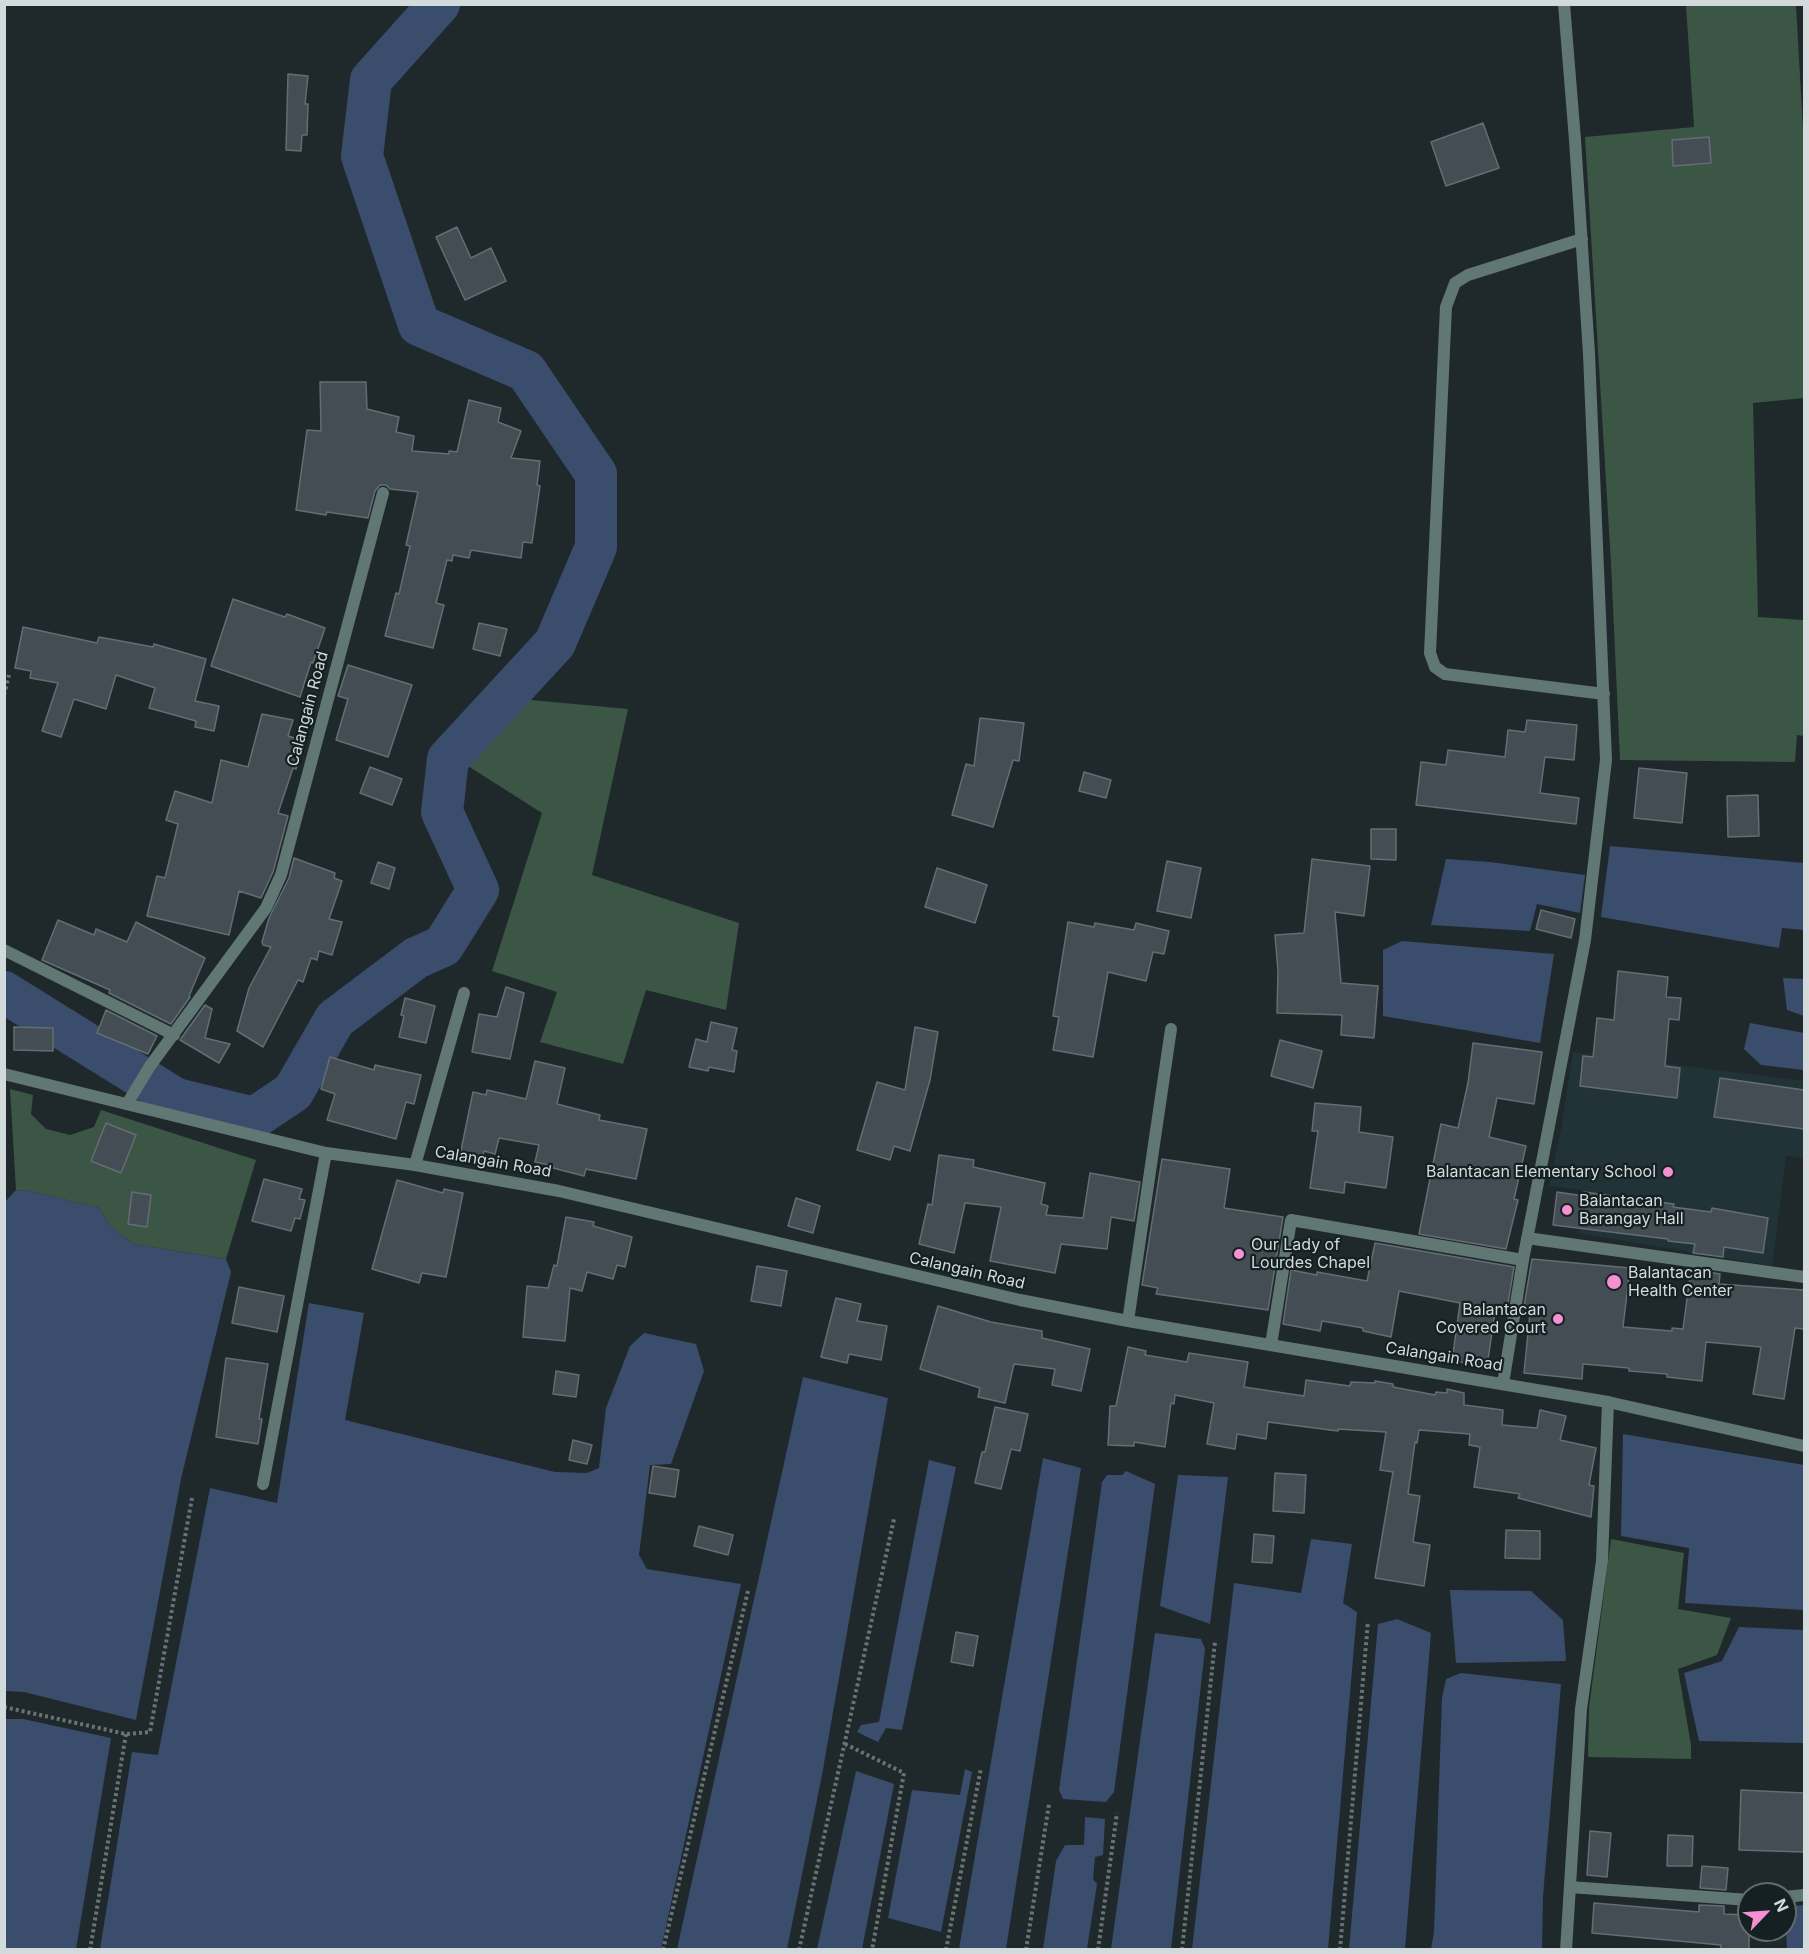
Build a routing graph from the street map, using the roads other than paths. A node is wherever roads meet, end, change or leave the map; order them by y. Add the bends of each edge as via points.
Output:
1 (1564, 4) edge
2 (1582, 239) junction
3 (383, 493) dead end
4 (1604, 694) junction
5 (4, 950) edge
6 (464, 993) dead end
7 (1171, 1029) dead end
8 (174, 1035) junction
9 (4, 1074) edge
10 (127, 1104) junction
11 (326, 1153) junction
12 (415, 1165) junction
13 (1527, 1238) junction
14 (1523, 1260) junction
15 (1804, 1277) edge
16 (1128, 1321) junction
17 (1271, 1345) junction
18 (1503, 1384) junction
19 (1608, 1402) junction
20 (1804, 1446) edge
21 (263, 1484) dead end
22 (1570, 1887) junction
23 (1737, 1899) edge
24 (1566, 1950) edge

1 - 2 street
2 - 4 street
2 - 4 street via 1468,275 1455,283 1446,307 1430,653 1435,667 1445,674
3 - 8 street, Calangain Road via 281,875 266,908
4 - 13 street via 1606,760 1585,940
5 - 8 street
6 - 12 street
7 - 16 street
8 - 10 street, Calangain Road
9 - 10 street, Calangain Road
10 - 11 street, Calangain Road
11 - 12 street, Calangain Road
11 - 21 street
12 - 16 street, Calangain Road via 559,1191 1020,1300
13 - 14 street
13 - 15 street
14 - 17 street via 1292,1220
14 - 18 street
16 - 17 street, Calangain Road
17 - 18 street, Calangain Road
18 - 19 street, Calangain Road
19 - 20 street, Calangain Road
19 - 22 street via 1602,1561 1581,1709
22 - 23 street
22 - 24 street

